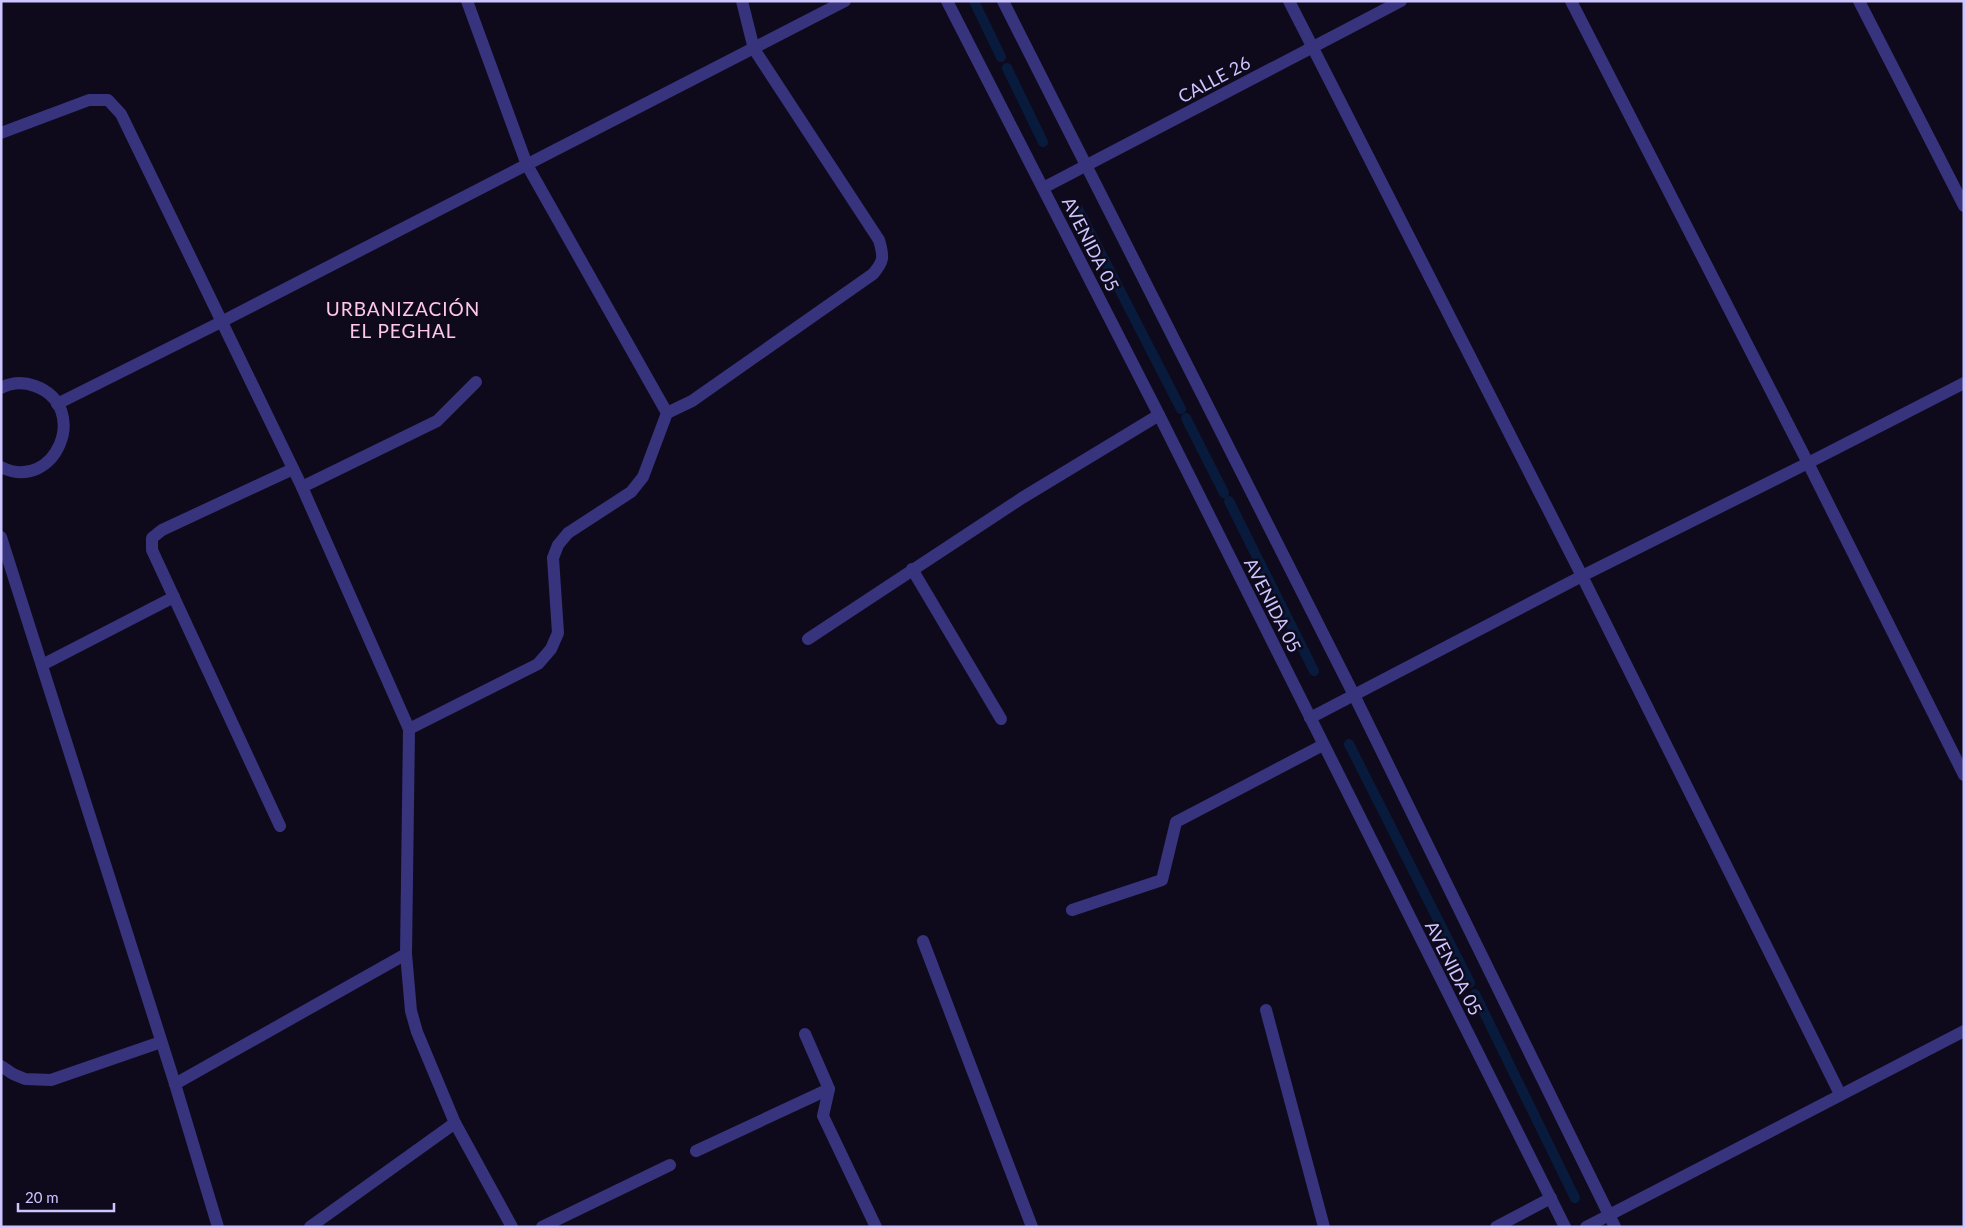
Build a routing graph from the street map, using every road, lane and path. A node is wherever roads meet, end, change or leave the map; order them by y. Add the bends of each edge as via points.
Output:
1 (466, 1) edge
2 (742, 1) edge
3 (845, 1) edge
4 (947, 1) edge
5 (1003, 1) edge
6 (1289, 1) edge
7 (1401, 1) edge
8 (1571, 1) edge
9 (1859, 1) edge
10 (1312, 48) junction
11 (754, 49) junction
12 (1, 132) edge
13 (527, 165) junction
14 (1087, 166) junction
15 (1043, 188) junction
16 (1964, 206) edge
17 (221, 322) junction
18 (476, 382) dead end
19 (1964, 383) edge
20 (1, 388) edge
21 (57, 404) junction
22 (667, 413) junction
23 (1159, 415) junction
24 (1808, 463) junction
25 (1, 467) edge
26 (293, 468) junction
27 (302, 487) junction
28 (1, 538) edge
29 (912, 569) junction
30 (1582, 576) junction
31 (174, 597) junction
32 (808, 639) dead end
33 (42, 665) junction
34 (1354, 695) junction
35 (1310, 718) junction
36 (1001, 719) dead end
37 (409, 729) junction
38 (1323, 745) junction
39 (1964, 775) edge
40 (280, 826) dead end
41 (1072, 910) dead end
42 (923, 941) dead end
43 (406, 954) junction
44 (1266, 1010) dead end
45 (1964, 1031) edge
46 (804, 1034) dead end
47 (161, 1042) junction
48 (1, 1066) edge
49 (175, 1084) junction
50 (829, 1089) junction
51 (1840, 1094) junction
52 (455, 1123) junction
53 (696, 1151) dead end
54 (670, 1166) dead end
55 (1551, 1198) junction
56 (1609, 1214) junction
57 (218, 1227) edge
58 (310, 1227) edge
59 (512, 1227) edge
60 (542, 1227) edge
61 (876, 1227) edge
62 (1032, 1227) edge
63 (1324, 1227) edge
64 (1496, 1227) edge
65 (1565, 1227) edge
66 (1586, 1227) edge
67 (1615, 1227) edge

1 - 13 street
2 - 11 street
3 - 11 street
4 - 15 street, AVENIDA 05
5 - 14 street, AVENIDA 05
6 - 10 street
7 - 10 street, CALLE 26
8 - 24 street
9 - 16 street
10 - 14 street, CALLE 26
10 - 30 street
11 - 13 street
11 - 22 street via 879,240 882,264 873,274 692,401
12 - 17 street via 89,100 108,100 121,114
13 - 17 street
13 - 22 street
14 - 15 street, CALLE 26
14 - 34 street, AVENIDA 05
15 - 23 street, AVENIDA 05
17 - 21 street
17 - 26 street
18 - 27 street via 438,422
19 - 24 street
20 - 21 street via 16,383 28,384 40,388
21 - 25 street via 64,427 58,450 50,460 29,471
22 - 37 street via 643,478 630,492 568,533 558,545 553,558 558,633 551,650 538,664
23 - 29 street
23 - 35 street, AVENIDA 05
24 - 30 street
24 - 39 street
26 - 27 street
26 - 31 street via 162,530 152,538 152,550
27 - 37 street
28 - 33 street
29 - 32 street
29 - 36 street
30 - 34 street
30 - 51 street
31 - 33 street
31 - 40 street
33 - 47 street
34 - 35 street
34 - 56 street, AVENIDA 05
35 - 38 street, AVENIDA 05
37 - 43 street
38 - 41 street via 1176,822 1162,880
38 - 55 street, AVENIDA 05
42 - 62 street
43 - 49 street
43 - 52 street via 410,1011
44 - 63 street
45 - 51 street
46 - 50 street
47 - 48 street via 51,1080 25,1079
47 - 49 street
49 - 57 street
50 - 53 street
50 - 61 street via 823,1116
51 - 56 street
52 - 58 street
52 - 59 street
54 - 60 street
55 - 64 street
55 - 65 street, AVENIDA 05
56 - 66 street
56 - 67 street, AVENIDA 05

